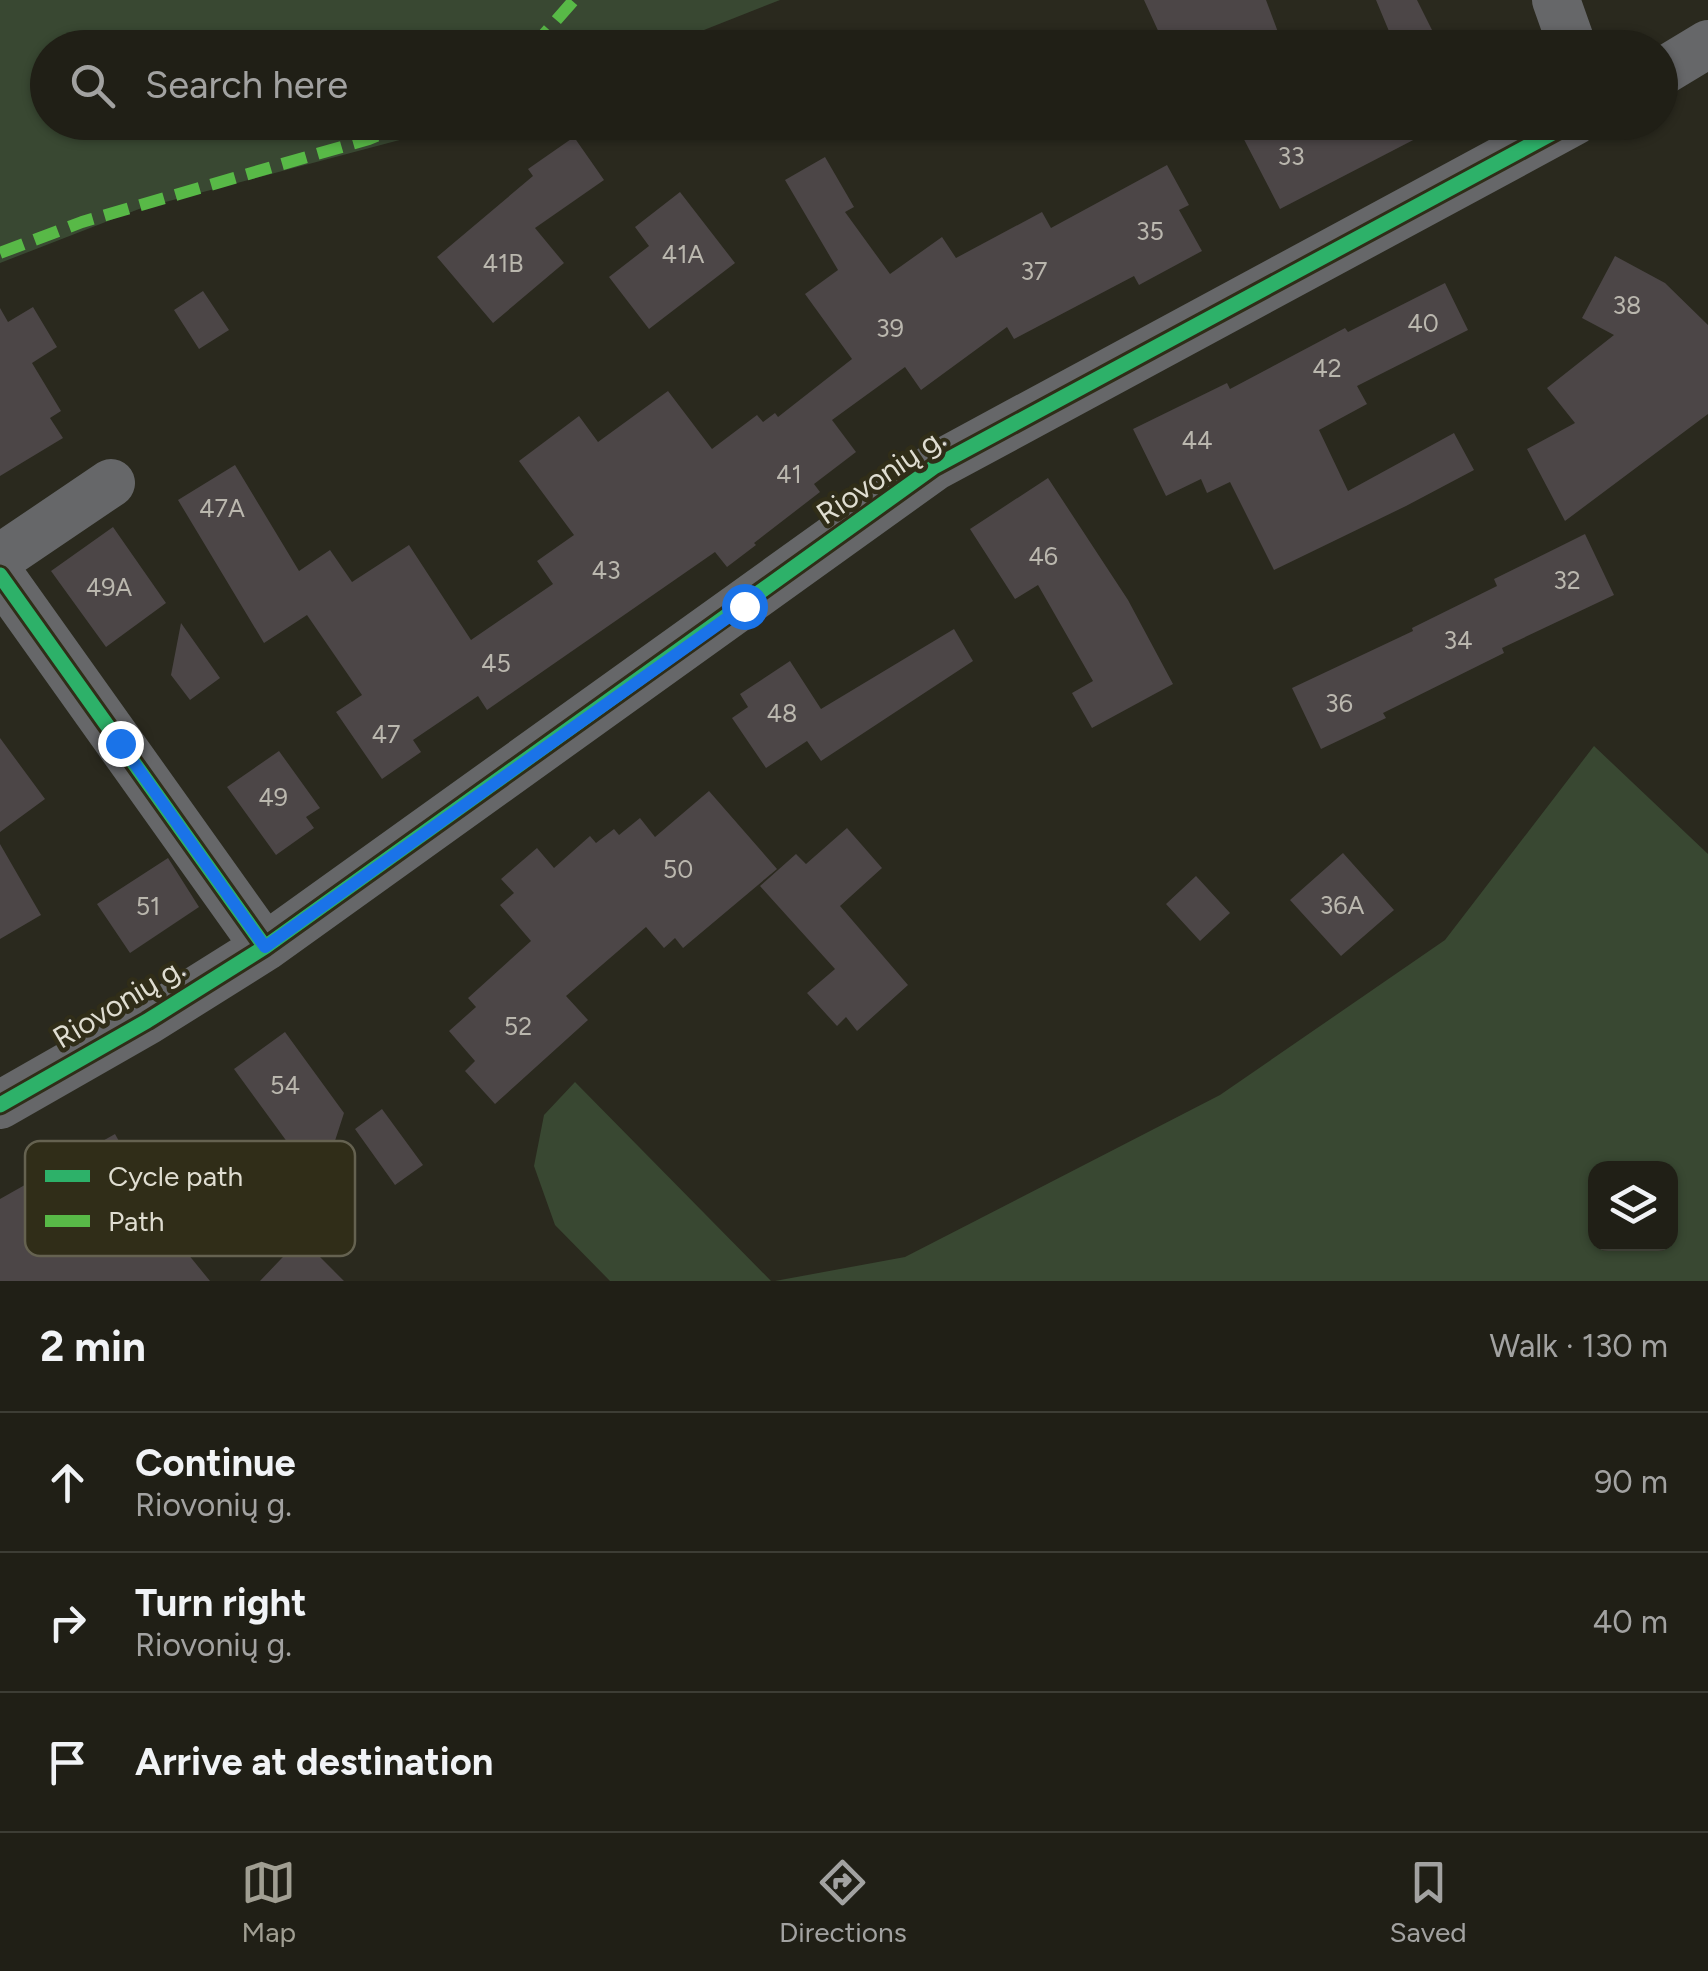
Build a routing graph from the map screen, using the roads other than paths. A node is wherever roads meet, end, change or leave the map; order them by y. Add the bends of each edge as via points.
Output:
1 (1556, 0) edge
2 (1567, 30) edge
3 (1708, 44) edge
4 (1678, 63) edge
5 (1540, 140) edge
6 (112, 483) dead end
7 (0, 558) edge
8 (0, 575) edge
9 (265, 947) junction
10 (0, 1105) edge

1 - 2 street
3 - 4 street
5 - 9 street, Riovonių g. via 934,467
6 - 7 street
8 - 9 street
9 - 10 street, Riovonių g.

